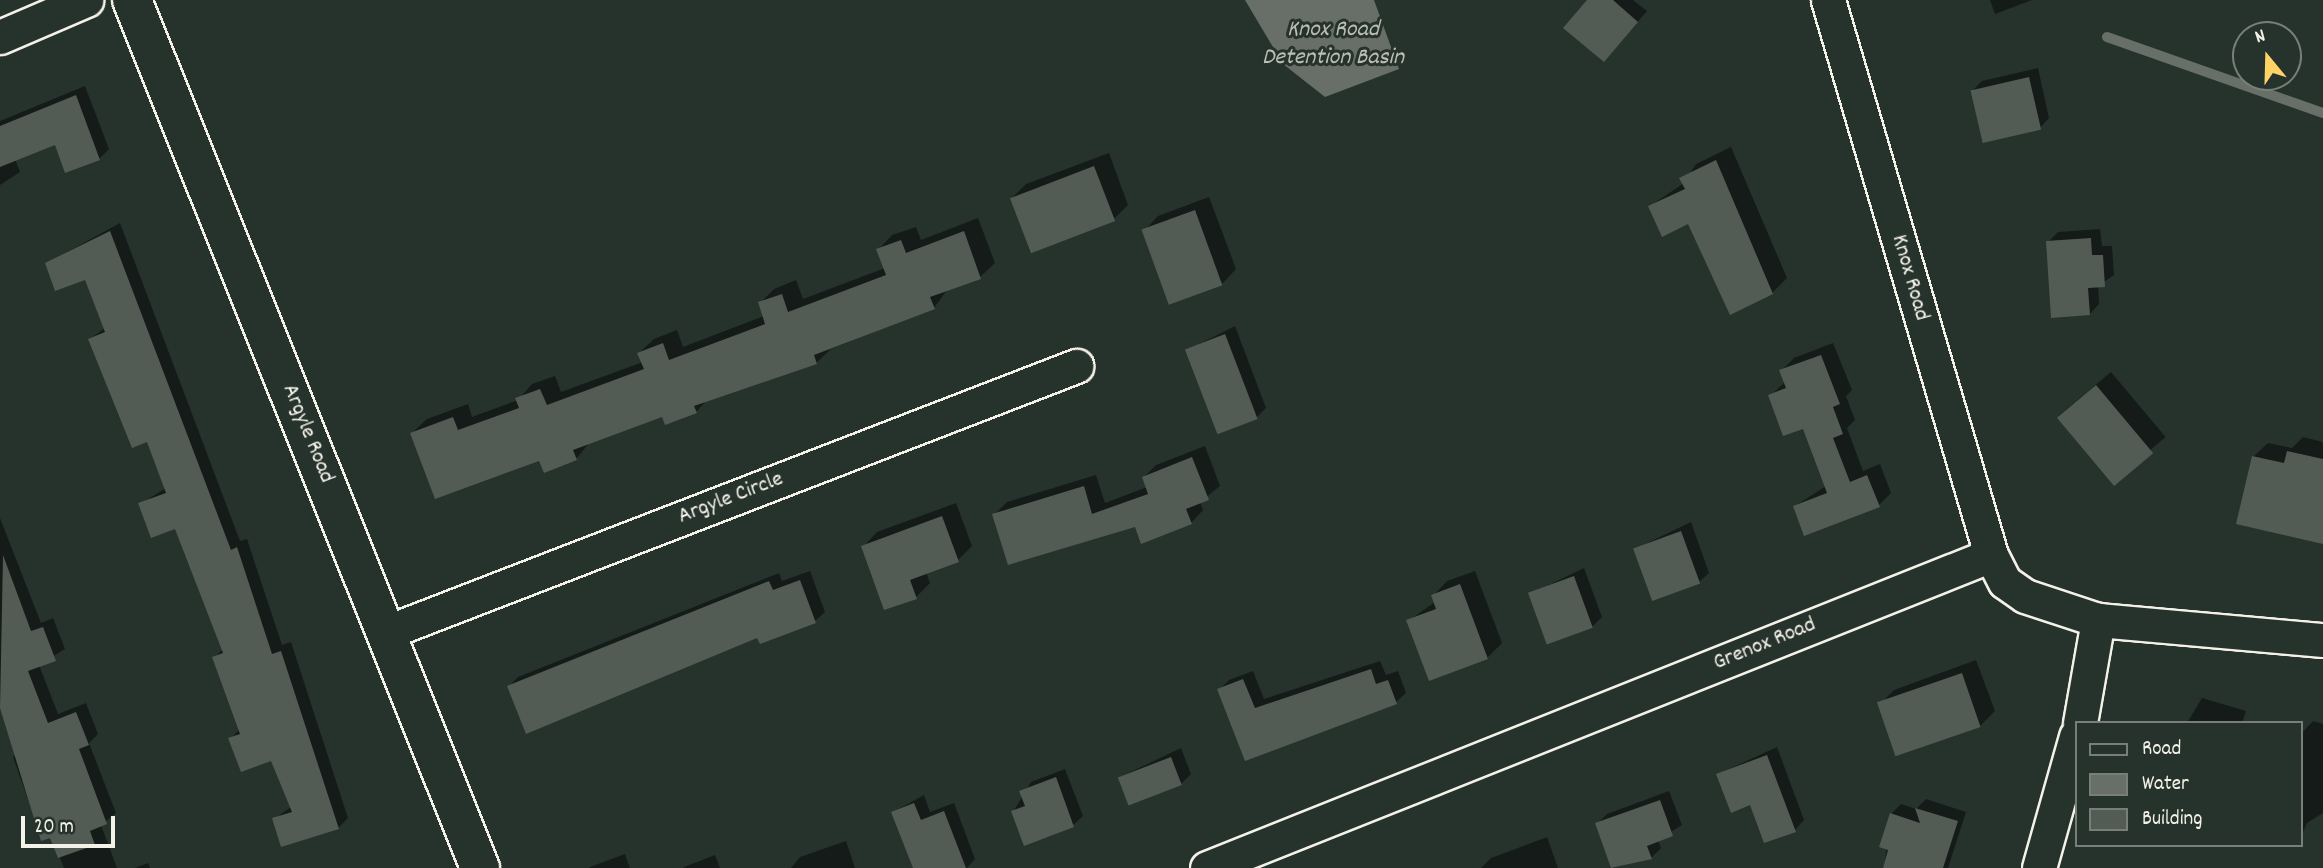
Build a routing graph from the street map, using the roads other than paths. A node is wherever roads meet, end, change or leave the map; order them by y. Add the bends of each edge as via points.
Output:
1 (86, 0) edge
2 (132, 0) edge
3 (1828, 0) edge
4 (0, 37) edge
5 (1076, 366) dead end
6 (1991, 555) junction
7 (2098, 620) junction
8 (387, 632) junction
9 (2323, 640) edge
10 (2080, 721) edge
11 (2074, 743) edge
12 (480, 868) edge
13 (1207, 868) edge
14 (2039, 868) edge

1 - 4 street
2 - 8 street, Argyle Road
3 - 6 street, Knox Road
5 - 8 street, Argyle Circle
6 - 7 street via 2005,582 2025,596
6 - 13 street, Grenox Road
7 - 9 street
7 - 10 street
8 - 12 street, Argyle Road
11 - 14 street

